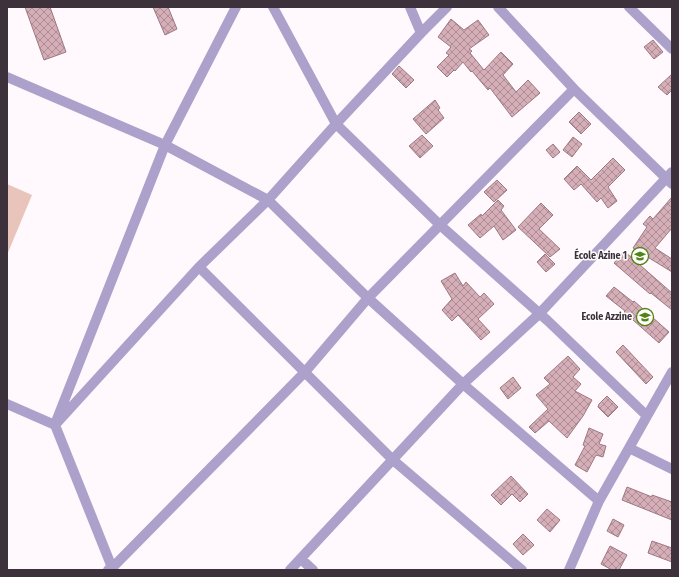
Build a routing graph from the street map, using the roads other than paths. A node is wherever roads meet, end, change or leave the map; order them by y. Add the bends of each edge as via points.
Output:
1 (236, 7) edge
2 (272, 7) edge
3 (410, 7) edge
4 (447, 7) edge
5 (498, 7) edge
6 (629, 7) edge
7 (421, 33) junction
8 (672, 49) edge
9 (7, 77) edge
10 (574, 89) junction
11 (336, 124) junction
12 (165, 145) junction
13 (670, 178) edge
14 (268, 200) junction
15 (440, 225) junction
16 (199, 267) junction
17 (368, 298) junction
18 (539, 314) junction
19 (305, 372) junction
20 (672, 372) edge
21 (463, 384) junction
22 (7, 404) edge
23 (646, 416) junction
24 (55, 425) junction
25 (629, 448) junction
26 (393, 460) junction
27 (672, 469) edge
28 (599, 501) junction
29 (301, 559) junction
30 (111, 569) edge
31 (290, 570) edge
32 (313, 570) edge
33 (522, 570) edge
34 (569, 570) edge

1 - 12 street
2 - 11 street
3 - 7 street
4 - 7 street
5 - 10 street
6 - 8 street
7 - 11 street
9 - 12 street
10 - 13 street
10 - 15 street
11 - 14 street
11 - 15 street
12 - 14 street
12 - 24 street
13 - 18 street
14 - 16 street
14 - 17 street
15 - 17 street
15 - 18 street
16 - 19 street
16 - 24 street
17 - 19 street
17 - 21 street
18 - 21 street
18 - 23 street
19 - 26 street
19 - 30 street
20 - 23 street
21 - 26 street
21 - 28 street
22 - 24 street
23 - 25 street
24 - 30 street
25 - 27 street
25 - 28 street
26 - 29 street
26 - 33 street
28 - 34 street
29 - 31 street
29 - 32 street

